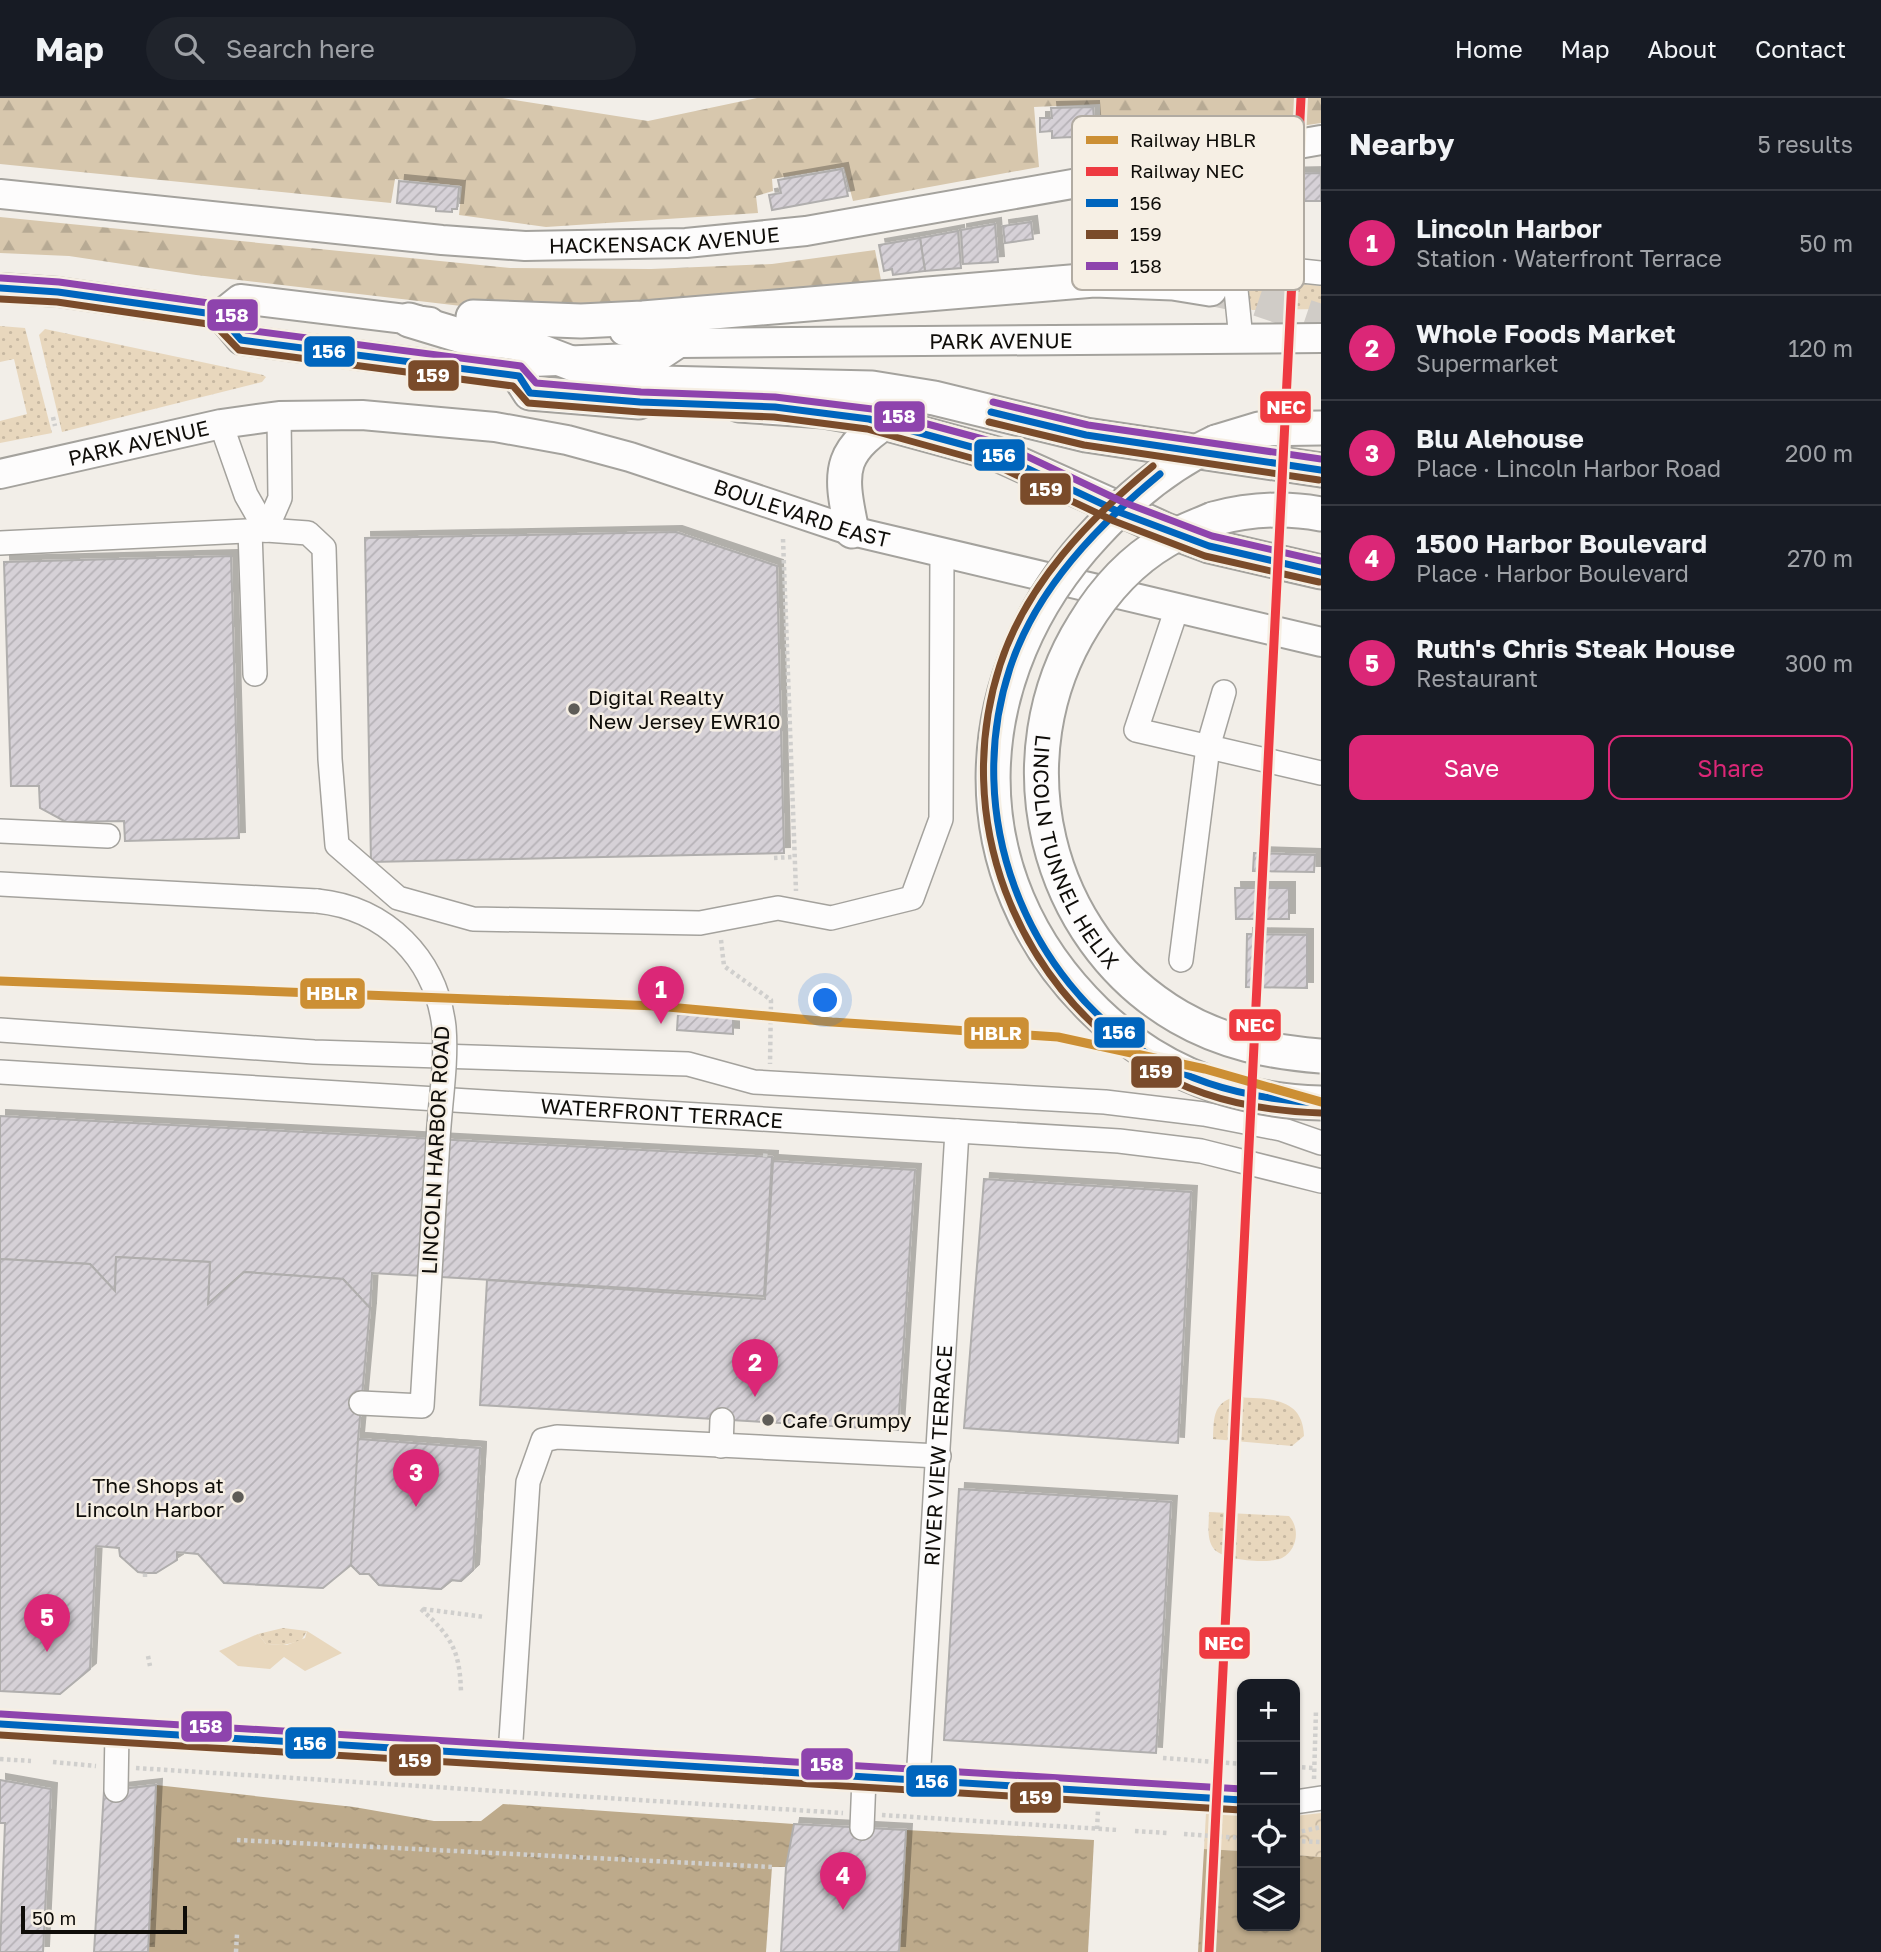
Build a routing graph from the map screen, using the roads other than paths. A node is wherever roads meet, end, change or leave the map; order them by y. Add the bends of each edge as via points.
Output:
1 (1072, 184) edge
2 (0, 194) edge
3 (1072, 283) edge
4 (0, 288) edge
5 (1236, 290) edge
6 (220, 315) junction
7 (409, 320) junction
8 (1321, 338) edge
9 (1241, 339) junction
10 (679, 343) junction
11 (565, 362) junction
12 (519, 376) junction
13 (925, 396) junction
14 (279, 416) junction
15 (884, 422) junction
16 (220, 424) junction
17 (1321, 429) edge
18 (1321, 470) edge
19 (0, 474) edge
20 (1321, 514) edge
21 (258, 530) junction
22 (852, 531) junction
23 (0, 543) edge
24 (942, 552) junction
25 (1321, 572) edge
26 (1177, 608) junction
27 (1321, 642) edge
28 (255, 674) dead end
29 (1224, 692) dead end
30 (1208, 747) junction
31 (1321, 773) edge
32 (0, 831) edge
33 (108, 836) dead end
34 (0, 884) edge
35 (1181, 960) dead end
36 (0, 1030) edge
37 (1321, 1056) edge
38 (0, 1072) edge
39 (1321, 1103) edge
40 (957, 1131) junction
41 (1321, 1143) edge
42 (1321, 1181) edge
43 (362, 1403) dead end
44 (722, 1420) dead end
45 (721, 1446) junction
46 (939, 1456) junction
47 (0, 1724) edge
48 (117, 1731) junction
49 (510, 1755) junction
50 (116, 1778) road end
51 (864, 1778) junction
52 (918, 1782) junction
53 (1318, 1790) edge
54 (1300, 1799) edge
55 (1237, 1800) edge
56 (864, 1819) road end

1 - 2 main road, HACKENSACK AVENUE via 806,231 686,243 525,246
3 - 7 highway via 643,318 581,321 462,316
4 - 6 main road
5 - 9 street
6 - 7 main road, PARK AVENUE via 240,299
6 - 12 main road via 241,340
7 - 10 main road, PARK AVENUE via 510,331 658,331
7 - 11 highway via 465,337 519,344
8 - 9 main road, PARK AVENUE
9 - 10 main road, PARK AVENUE
10 - 11 main road, PARK AVENUE via 658,357
11 - 12 main road, PARK AVENUE via 532,362
11 - 13 highway via 610,380 639,384 842,386
12 - 15 highway via 530,393 824,411
13 - 15 highway
13 - 18 highway via 1086,435
14 - 16 main road, PARK AVENUE
14 - 21 street via 281,498
14 - 22 main road, BOULEVARD EAST via 388,417 536,433 630,457
15 - 22 highway via 847,460 843,484
15 - 25 highway via 997,454 1119,512 1209,546
16 - 19 main road, PARK AVENUE
16 - 21 street
17 - 39 highway, bridge via 1259,429 1216,442 1166,470 1113,514 1067,565 1034,615 1009,670 992,755 994,813 1009,874 1031,929 1065,979 1111,1026 1153,1058 1200,1080 1253,1096
20 - 37 highway, LINCOLN TUNNEL HELIX, bridge via 1252,510 1213,519 1165,541 1128,569 1099,602 1058,673 1044,730 1040,772 1053,857 1074,909 1114,964 1145,994 1196,1026 1234,1042 1284,1054
21 - 23 street
21 - 24 street via 308,533 324,548 337,845 398,898 473,919 719,921 778,908 831,918 912,898 941,819
21 - 28 street
22 - 24 main road, BOULEVARD EAST
24 - 26 main road, BOULEVARD EAST
26 - 27 main road, BOULEVARD EAST
26 - 30 street via 1136,730
29 - 30 street
30 - 31 street
30 - 35 street
32 - 33 street
34 - 43 street, LINCOLN HARBOR ROAD, bridge via 317,901 343,905 379,920 412,947 428,972 444,1030 422,1406
36 - 41 street via 314,1052 688,1064 754,1082 1105,1102 1204,1114 1281,1129
38 - 40 street, WATERFRONT TERRACE
40 - 42 street, WATERFRONT TERRACE via 1158,1144
40 - 46 street, RIVER VIEW TERRACE
44 - 45 street
45 - 46 street
45 - 49 street via 543,1440 528,1482
46 - 52 street, RIVER VIEW TERRACE
47 - 48 street
48 - 49 street
48 - 50 street
49 - 51 street
51 - 52 street
51 - 56 street
52 - 55 street
53 - 54 street

